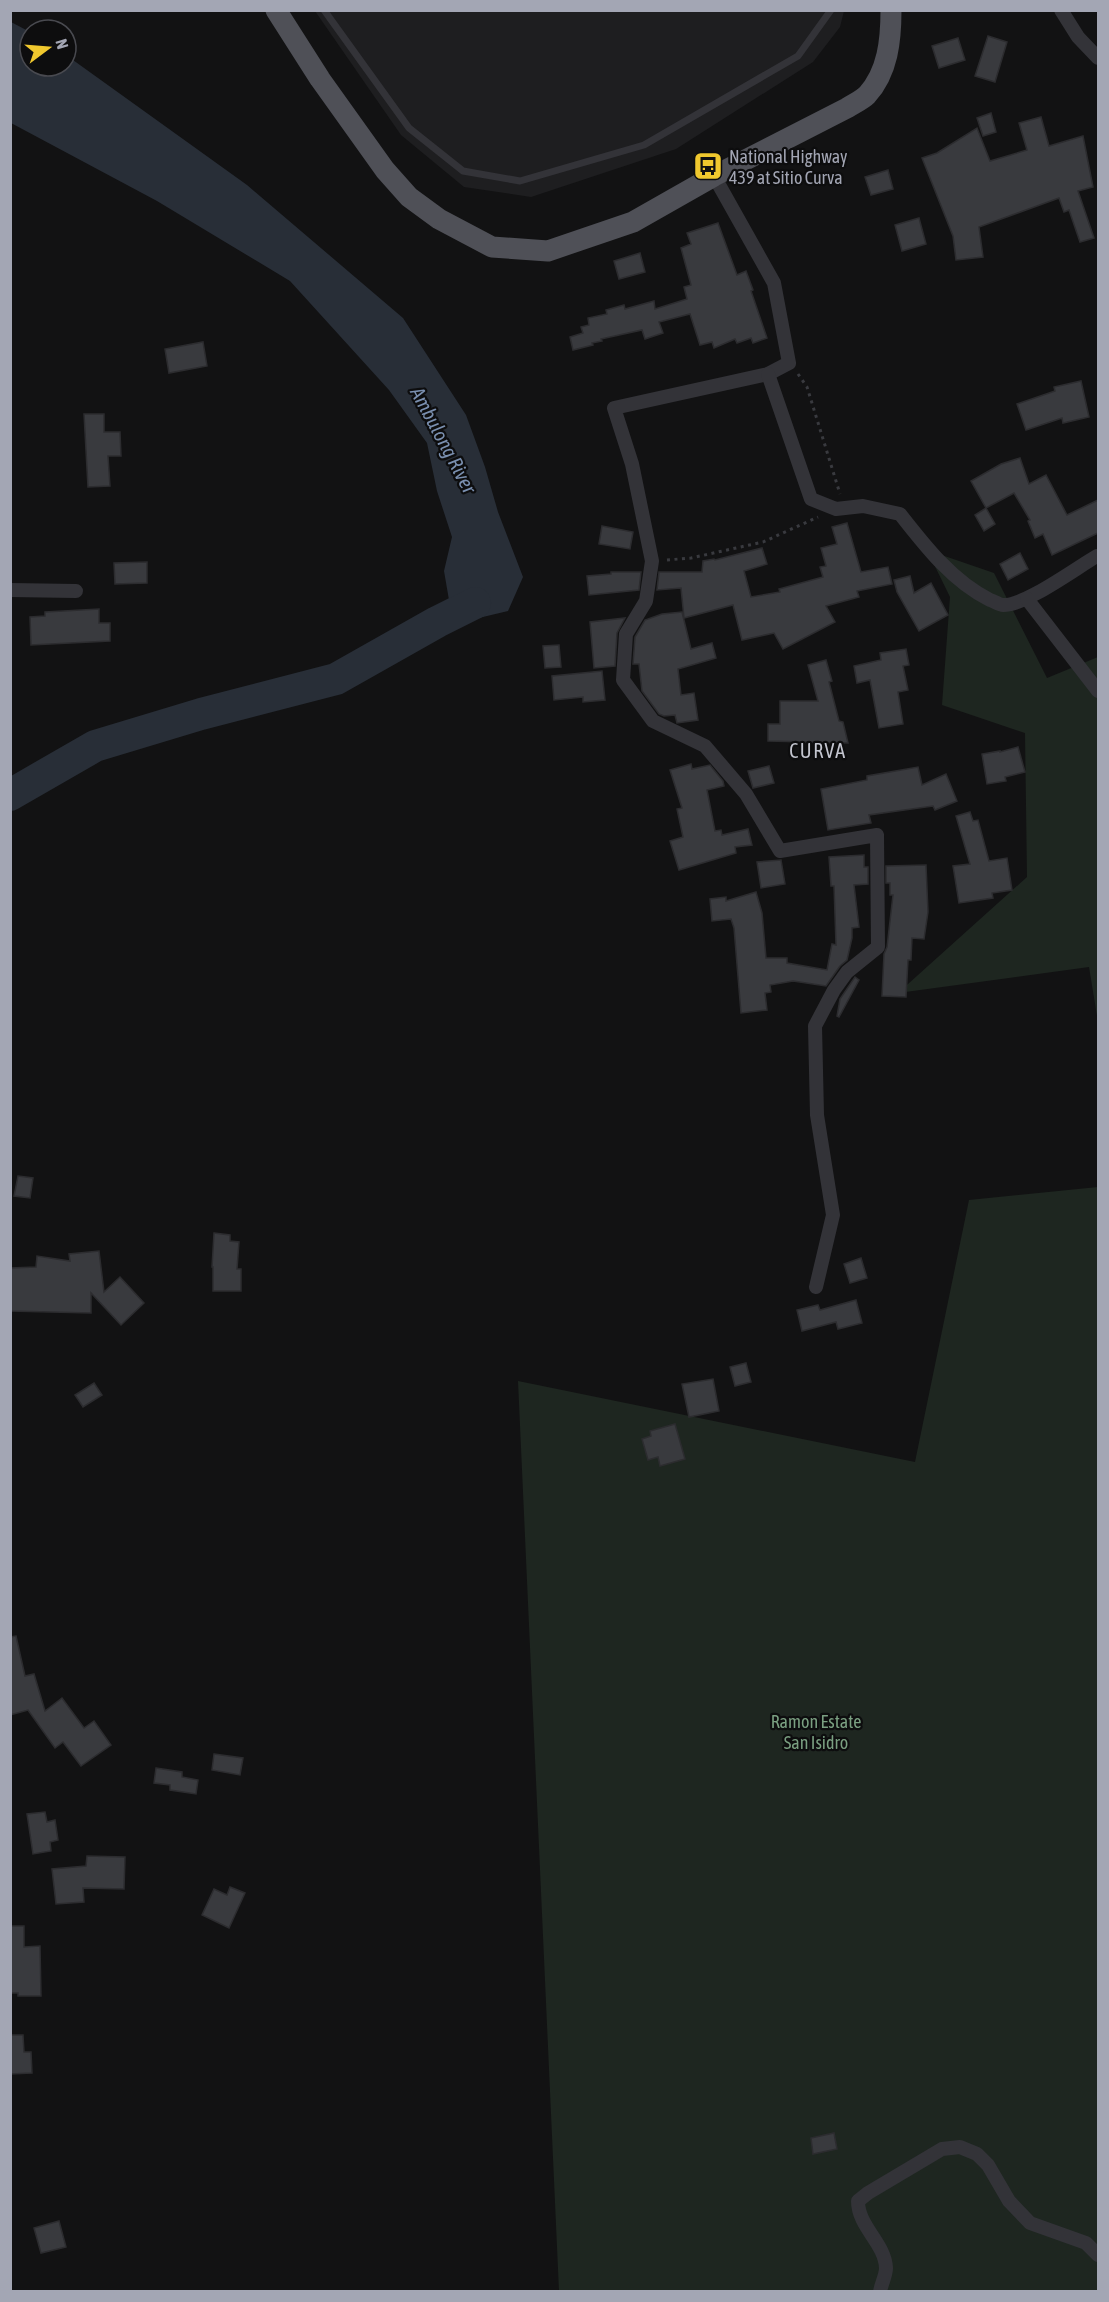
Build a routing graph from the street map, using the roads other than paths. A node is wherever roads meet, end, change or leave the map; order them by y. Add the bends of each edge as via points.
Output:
1 (276, 10) edge
2 (324, 10) edge
3 (831, 10) edge
4 (891, 10) edge
5 (1061, 10) edge
6 (1098, 58) edge
7 (714, 176) junction
8 (768, 374) junction
9 (1096, 556) dead end
10 (10, 590) edge
11 (76, 591) dead end
12 (1027, 599) junction
13 (1098, 691) edge
14 (816, 1287) dead end
15 (1098, 2255) edge
16 (880, 2292) edge

1 - 7 main road via 320,79 409,197 439,219 492,247 548,251 633,222
2 - 3 lane via 409,128 463,171 520,181 644,145 798,56
4 - 7 main road via 889,51 866,96
5 - 6 street via 1078,37
7 - 8 street via 774,283 789,363
8 - 12 street via 811,499 836,509 863,506 900,514 961,582 980,595 1002,606
8 - 14 street via 614,408 632,464 652,561 645,601 626,634 623,680 653,721 705,746 746,794 780,851 877,835 878,947 847,972 815,1026 817,1115 833,1215
9 - 12 street
10 - 11 street
12 - 13 street
15 - 16 street via 1086,2243 1030,2223 977,2154 960,2147 942,2149 858,2201 858,2212 886,2268

